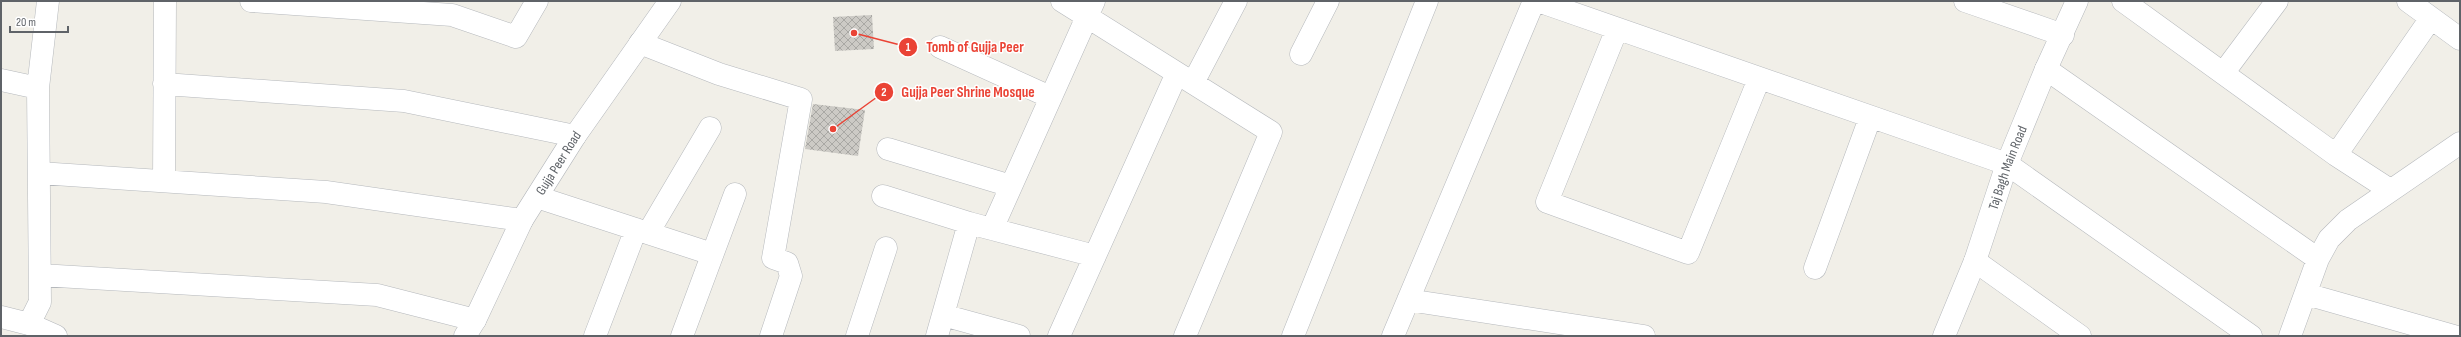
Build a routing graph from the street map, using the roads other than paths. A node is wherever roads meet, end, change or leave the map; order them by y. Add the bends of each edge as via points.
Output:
1 (48, 1) edge
2 (165, 1) edge
3 (251, 1) edge
4 (537, 1) edge
5 (670, 1) edge
6 (1062, 1) edge
7 (1236, 1) edge
8 (1328, 1) edge
9 (1427, 1) edge
10 (1534, 1) edge
11 (1538, 1) edge
12 (1965, 1) edge
13 (2077, 1) edge
14 (2123, 1) edge
15 (2277, 1) edge
16 (2408, 1) edge
17 (285, 2) edge
18 (366, 5) edge
19 (454, 8) edge
20 (1090, 8) edge
21 (2431, 18) junction
22 (1617, 29) junction
23 (2063, 34) junction
24 (2460, 39) edge
25 (640, 43) junction
26 (940, 47) dead end
27 (1301, 54) dead end
28 (2046, 69) junction
29 (2224, 72) junction
30 (1185, 78) junction
31 (1759, 79) junction
32 (1, 80) edge
33 (164, 84) junction
34 (38, 88) junction
35 (1050, 97) junction
36 (1870, 118) junction
37 (710, 128) dead end
38 (575, 136) junction
39 (2460, 143) edge
40 (888, 150) dead end
41 (2336, 155) junction
42 (2007, 164) junction
43 (39, 173) junction
44 (164, 181) junction
45 (1011, 186) junction
46 (2390, 190) junction
47 (734, 194) dead end
48 (883, 196) dead end
49 (537, 197) junction
50 (522, 220) junction
51 (969, 223) junction
52 (992, 229) junction
53 (642, 231) junction
54 (886, 248) dead end
55 (712, 254) junction
56 (1095, 256) junction
57 (2318, 259) junction
58 (1975, 261) junction
59 (1815, 268) dead end
60 (40, 275) junction
61 (2306, 294) junction
62 (1408, 300) junction
63 (943, 315) junction
64 (1, 317) edge
65 (29, 324) junction
66 (470, 328) edge
67 (56, 336) edge
68 (595, 336) edge
69 (682, 336) edge
70 (771, 336) edge
71 (858, 336) edge
72 (936, 336) edge
73 (1019, 336) edge
74 (1059, 336) edge
75 (1185, 336) edge
76 (1293, 336) edge
77 (1393, 336) edge
78 (1644, 336) edge
79 (1944, 336) edge
80 (2080, 336) edge
81 (2251, 336) edge
82 (2290, 336) edge
83 (2454, 336) edge

1 - 34 street
2 - 33 street
3 - 17 street
4 - 19 street via 516,37
5 - 25 street, Gujja Peer Road
6 - 20 street
7 - 30 street
8 - 27 street
9 - 76 street
10 - 62 street
11 - 22 street
12 - 23 street
13 - 23 street, Taj Bagh Main Road
14 - 29 street
15 - 29 street
16 - 21 street
17 - 18 street
18 - 19 street
20 - 30 street
20 - 35 street
21 - 24 street
21 - 41 street
22 - 31 street
22 - 31 street via 1548,202 1688,253
23 - 28 street, Taj Bagh Main Road
25 - 38 street, Gujja Peer Road
25 - 70 street via 719,74 800,99 773,258 787,263 791,276
26 - 35 street
28 - 42 street, Taj Bagh Main Road
28 - 57 street
29 - 41 street
30 - 56 street
30 - 75 street via 1271,132
31 - 36 street
32 - 34 street
33 - 38 street via 404,101
33 - 44 street
34 - 43 street
35 - 45 street
36 - 42 street
36 - 59 street
37 - 53 street
38 - 49 street, Gujja Peer Road
39 - 46 street
40 - 45 street
41 - 46 street
42 - 58 street, Taj Bagh Main Road
42 - 81 street
43 - 44 street
43 - 60 street
44 - 50 street via 326,192
45 - 52 street
46 - 57 street via 2328,239
47 - 55 street
48 - 51 street
49 - 50 street, Gujja Peer Road
49 - 53 street
50 - 66 street, Gujja Peer Road
51 - 52 street
51 - 63 street
52 - 56 street
53 - 55 street
53 - 68 street
54 - 71 street
55 - 69 street
56 - 74 street
57 - 61 street
58 - 79 street, Taj Bagh Main Road
58 - 80 street
60 - 65 street via 40,302
60 - 66 street via 377,295
61 - 82 street
61 - 83 street
62 - 77 street
62 - 78 street
63 - 72 street
63 - 73 street
64 - 65 street
65 - 67 street

